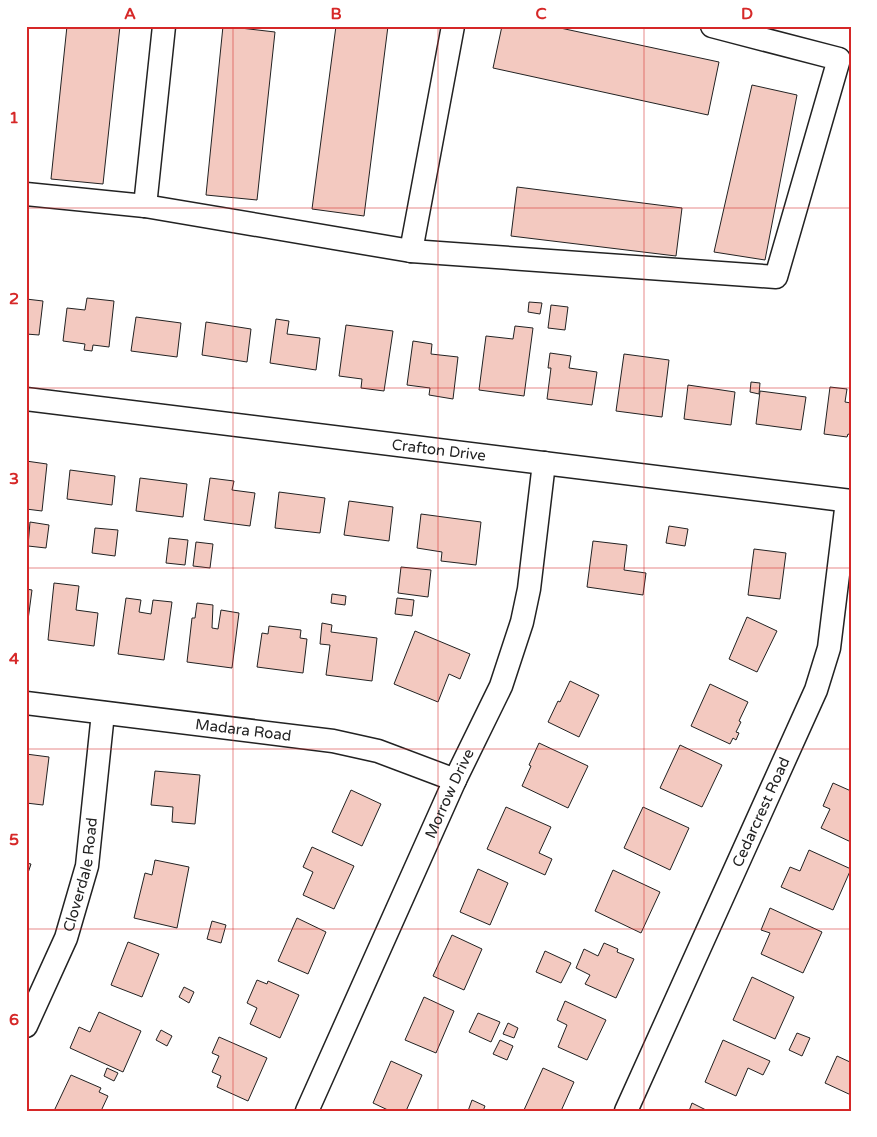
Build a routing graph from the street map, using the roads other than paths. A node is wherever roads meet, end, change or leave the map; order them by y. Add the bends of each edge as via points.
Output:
1 (164, 26) edge
2 (453, 26) edge
3 (712, 26) edge
4 (26, 194) edge
5 (145, 206) junction
6 (411, 251) junction
7 (26, 399) edge
8 (544, 463) junction
9 (849, 501) edge
10 (26, 703) edge
11 (103, 713) junction
12 (455, 780) junction
13 (26, 1026) edge
14 (307, 1111) edge
15 (626, 1111) edge

1 - 5 street
2 - 6 street
3 - 6 street via 839,59 776,277
4 - 5 street
5 - 6 street
7 - 8 street, Crafton Drive
8 - 9 street, Crafton Drive
8 - 12 street, Morrow Drive via 530,589 522,622 501,686
9 - 15 street, Cedarcrest Road via 829,648 816,690
10 - 11 street, Madara Road
11 - 12 street, Madara Road via 333,741 378,752
11 - 13 street, Cloverdale Road via 87,866 66,938
12 - 14 street, Morrow Drive

